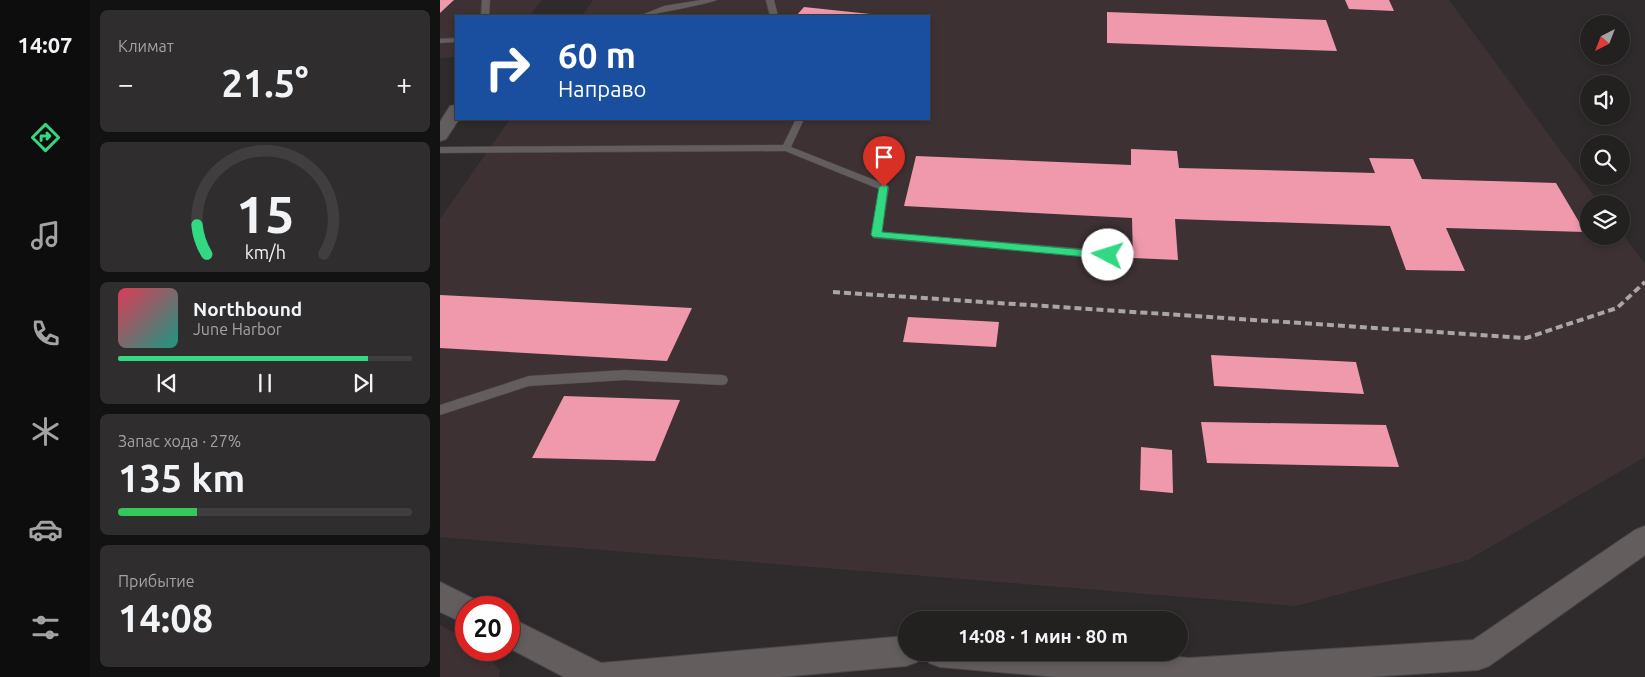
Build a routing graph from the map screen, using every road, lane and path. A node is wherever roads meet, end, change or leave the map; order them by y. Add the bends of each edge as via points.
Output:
1 (486, 0) edge
2 (712, 0) edge
3 (770, 0) edge
4 (486, 15) edge
5 (646, 15) edge
6 (774, 15) edge
7 (455, 40) edge
8 (440, 41) edge
9 (455, 112) edge
10 (800, 120) edge
11 (440, 134) edge
12 (786, 148) junction
13 (440, 150) edge
14 (1108, 255) dead end
15 (722, 380) dead end
16 (440, 410) edge
17 (1645, 540) edge
18 (440, 596) edge
19 (455, 604) edge
20 (520, 638) edge
21 (898, 652) edge
22 (1047, 661) edge
23 (594, 677) edge
24 (605, 677) edge

1 - 4 lane
2 - 5 lane
3 - 6 lane
7 - 8 lane
9 - 11 street
10 - 12 lane
12 - 13 lane
12 - 14 lane via 884,187 876,235
15 - 16 lane via 625,375 529,381
17 - 22 street via 1478,655 1189,673
18 - 19 street
20 - 23 street
21 - 24 street

